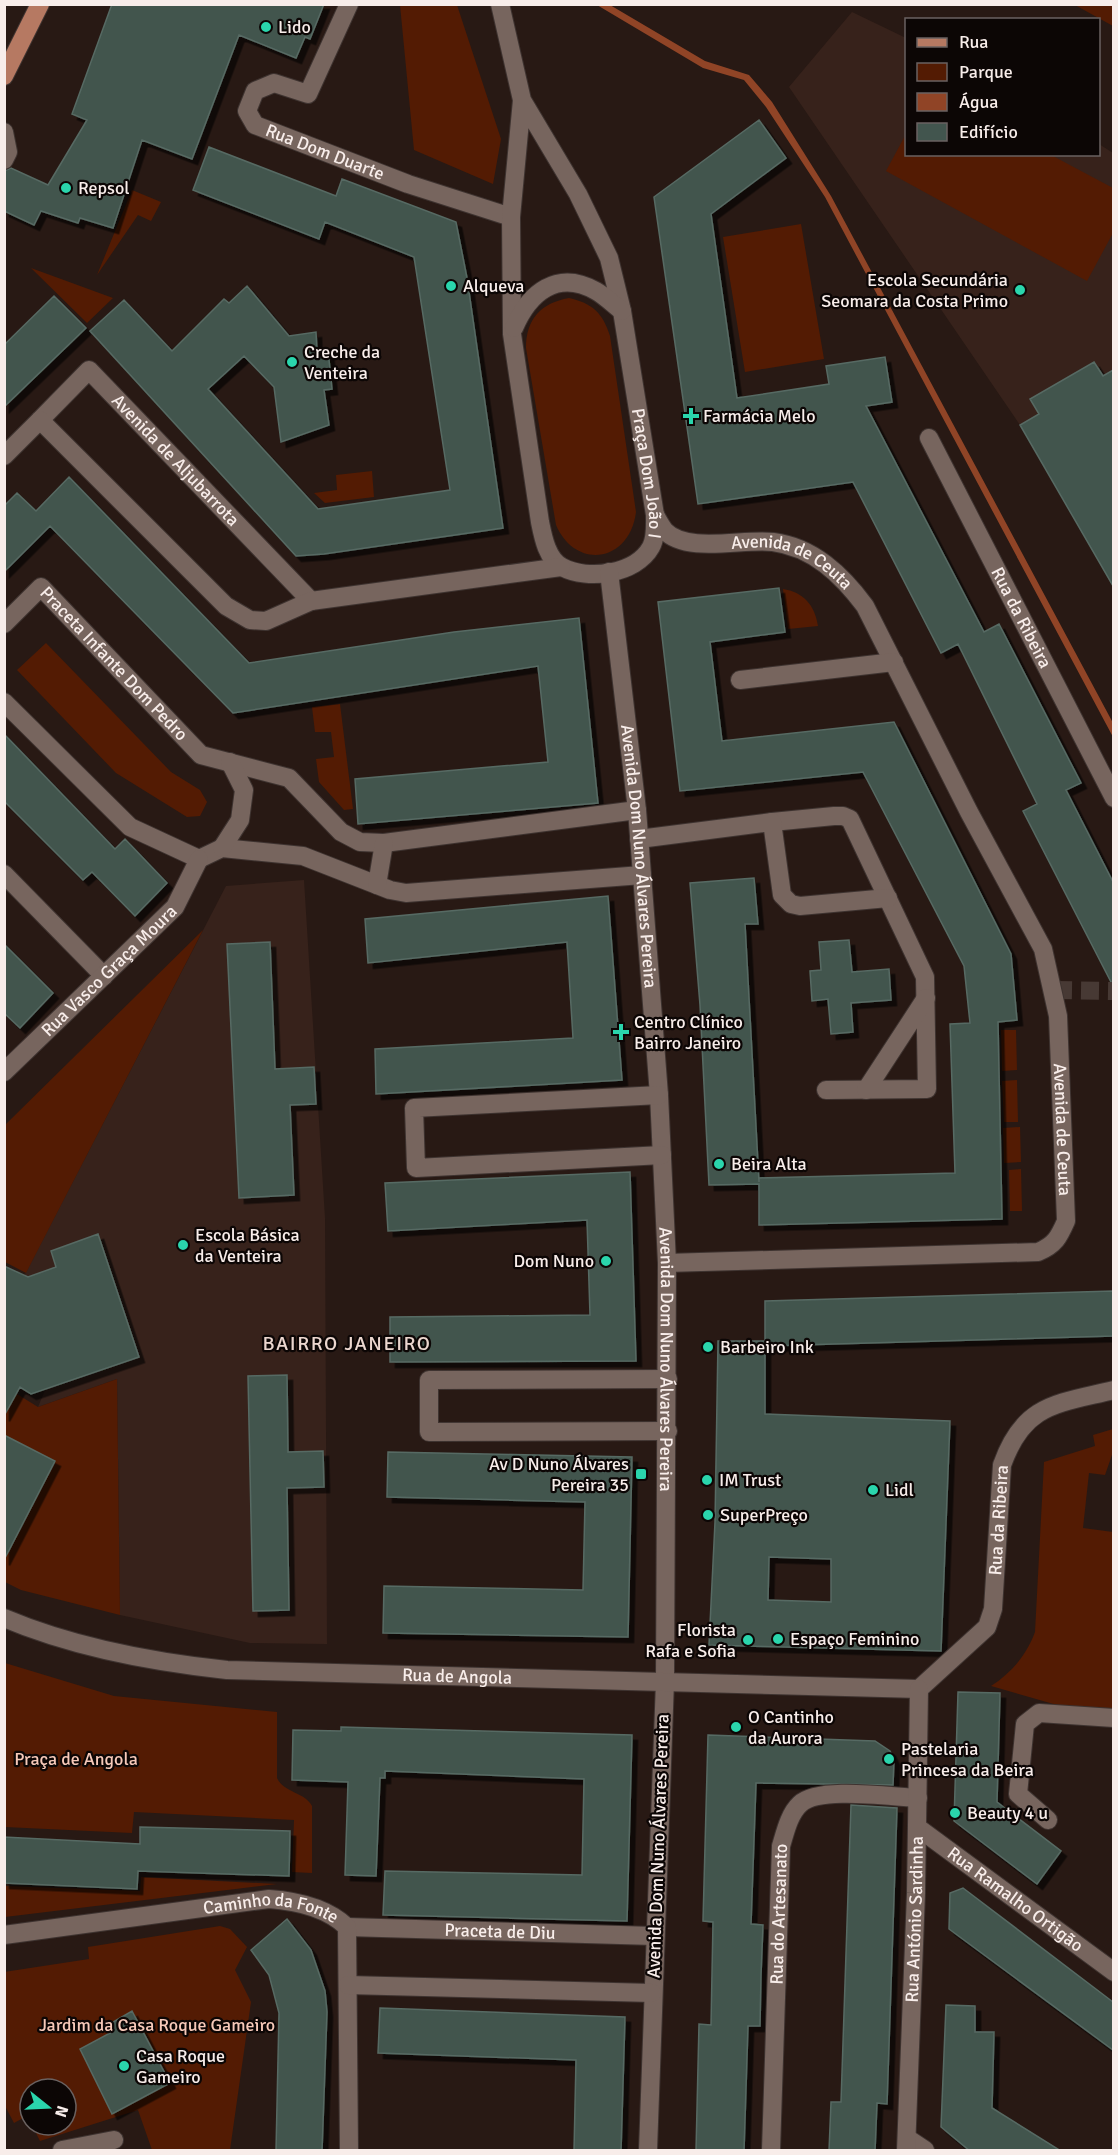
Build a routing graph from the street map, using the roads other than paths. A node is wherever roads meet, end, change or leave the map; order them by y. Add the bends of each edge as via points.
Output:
1 (40, 4) edge
2 (349, 4) edge
3 (500, 4) edge
4 (4, 76) edge
5 (522, 100) junction
6 (4, 132) edge
7 (4, 160) edge
8 (511, 217) junction
9 (622, 311) junction
10 (512, 334) junction
11 (40, 420) junction
12 (929, 438) dead end
13 (4, 456) edge
14 (655, 516) junction
15 (561, 567) junction
16 (609, 572) junction
17 (311, 601) junction
18 (4, 624) edge
19 (894, 662) junction
20 (740, 680) dead end
21 (4, 702) edge
22 (230, 762) junction
23 (1113, 798) edge
24 (637, 810) junction
25 (772, 822) junction
26 (639, 839) junction
27 (384, 843) junction
28 (222, 848) junction
29 (198, 859) junction
30 (4, 874) edge
31 (642, 875) junction
32 (377, 885) junction
33 (888, 898) junction
34 (104, 976) junction
35 (926, 998) junction
36 (4, 1072) edge
37 (826, 1090) dead end
38 (866, 1090) junction
39 (659, 1095) junction
40 (662, 1155) junction
41 (667, 1263) junction
42 (668, 1379) junction
43 (1113, 1390) edge
44 (668, 1431) junction
45 (4, 1618) edge
46 (665, 1681) junction
47 (919, 1689) junction
48 (1113, 1718) edge
49 (918, 1798) junction
50 (1048, 1820) dead end
51 (917, 1827) junction
52 (347, 1927) junction
53 (4, 1935) edge
54 (654, 1936) junction
55 (1113, 1972) edge
56 (348, 1985) junction
57 (652, 1993) junction
58 (114, 2140) dead end
59 (907, 2144) edge
60 (62, 2151) edge
61 (349, 2151) edge
62 (648, 2151) edge
63 (771, 2151) edge
64 (925, 2151) edge

1 - 4 main road
2 - 8 street, Rua Dom Duarte via 308,94 274,83 255,91 247,111 255,125 408,184
3 - 5 street
5 - 8 street
5 - 9 street, Praça Dom João I via 578,194 609,258
6 - 7 street via 9,152
8 - 10 street
9 - 10 street via 596,291 560,283 543,288 523,308
9 - 14 street, Praça Dom João I
10 - 15 street via 544,543
11 - 13 street, Avenida de Aljubarrota
11 - 17 street via 226,606 250,620 266,621
11 - 17 street, Avenida de Aljubarrota via 88,370
12 - 23 street, Rua da Ribeira
14 - 16 street, Praça Dom João I via 655,534 644,557 636,565
14 - 19 street, Avenida de Ceuta via 666,532 683,539 706,544 773,542 799,549 823,562 846,579
15 - 16 street, Praça Dom João I via 585,573
15 - 17 street
16 - 24 street, Avenida Dom Nuno Álvares Pereira
18 - 22 street, Praceta Infante Dom Pedro via 41,588 201,755
19 - 20 street
19 - 41 street, Avenida de Ceuta via 1043,949 1058,1016 1066,1221 1052,1247 1038,1252
21 - 29 street via 130,827
22 - 27 street, Praceta Infante Dom Pedro via 289,778 341,832 360,842
22 - 28 street via 244,790 240,819
24 - 26 street, Avenida Dom Nuno Álvares Pereira
24 - 27 street, Praceta Infante Dom Pedro
25 - 26 street
25 - 33 street via 834,816 850,819
25 - 33 street via 782,895 791,904
26 - 31 street, Avenida Dom Nuno Álvares Pereira
27 - 32 street
28 - 29 street
28 - 32 street via 303,856
29 - 34 street, Rua Vasco Graça Moura via 175,907
30 - 34 street
31 - 32 street via 406,893
31 - 39 street, Avenida Dom Nuno Álvares Pereira
33 - 35 street via 926,977
34 - 36 street, Rua Vasco Graça Moura
35 - 38 street
35 - 38 street via 927,1089
37 - 38 street
39 - 40 street, Avenida Dom Nuno Álvares Pereira
39 - 40 street via 414,1108 416,1168
40 - 41 street, Avenida Dom Nuno Álvares Pereira
41 - 42 street, Avenida Dom Nuno Álvares Pereira
42 - 44 street, Avenida Dom Nuno Álvares Pereira
42 - 44 street via 429,1380 429,1432
43 - 47 street, Rua da Ribeira via 1050,1406 1034,1415 1009,1444 1002,1465 993,1609 987,1627
44 - 46 street, Avenida Dom Nuno Álvares Pereira
45 - 46 street, Rua de Angola via 102,1649 227,1670
46 - 47 street, Rua de Angola
46 - 54 street, Avenida Dom Nuno Álvares Pereira
47 - 49 street, Rua António Sardinha
48 - 50 street via 1039,1713 1025,1724 1018,1794
49 - 51 street, Rua António Sardinha
49 - 63 street, Rua do Artesanato via 812,1796 799,1805 787,1825 781,1846
51 - 55 street, Rua Ramalho Ortigão
51 - 59 street, Rua António Sardinha
52 - 53 street, Caminho da Fonte via 316,1908 268,1899
52 - 54 street, Praceta de Diu
52 - 56 street, Caminho da Fonte
54 - 57 street, Avenida Dom Nuno Álvares Pereira
56 - 57 street
56 - 61 street, Caminho da Fonte
57 - 62 street, Avenida Dom Nuno Álvares Pereira
58 - 60 street
59 - 64 street

